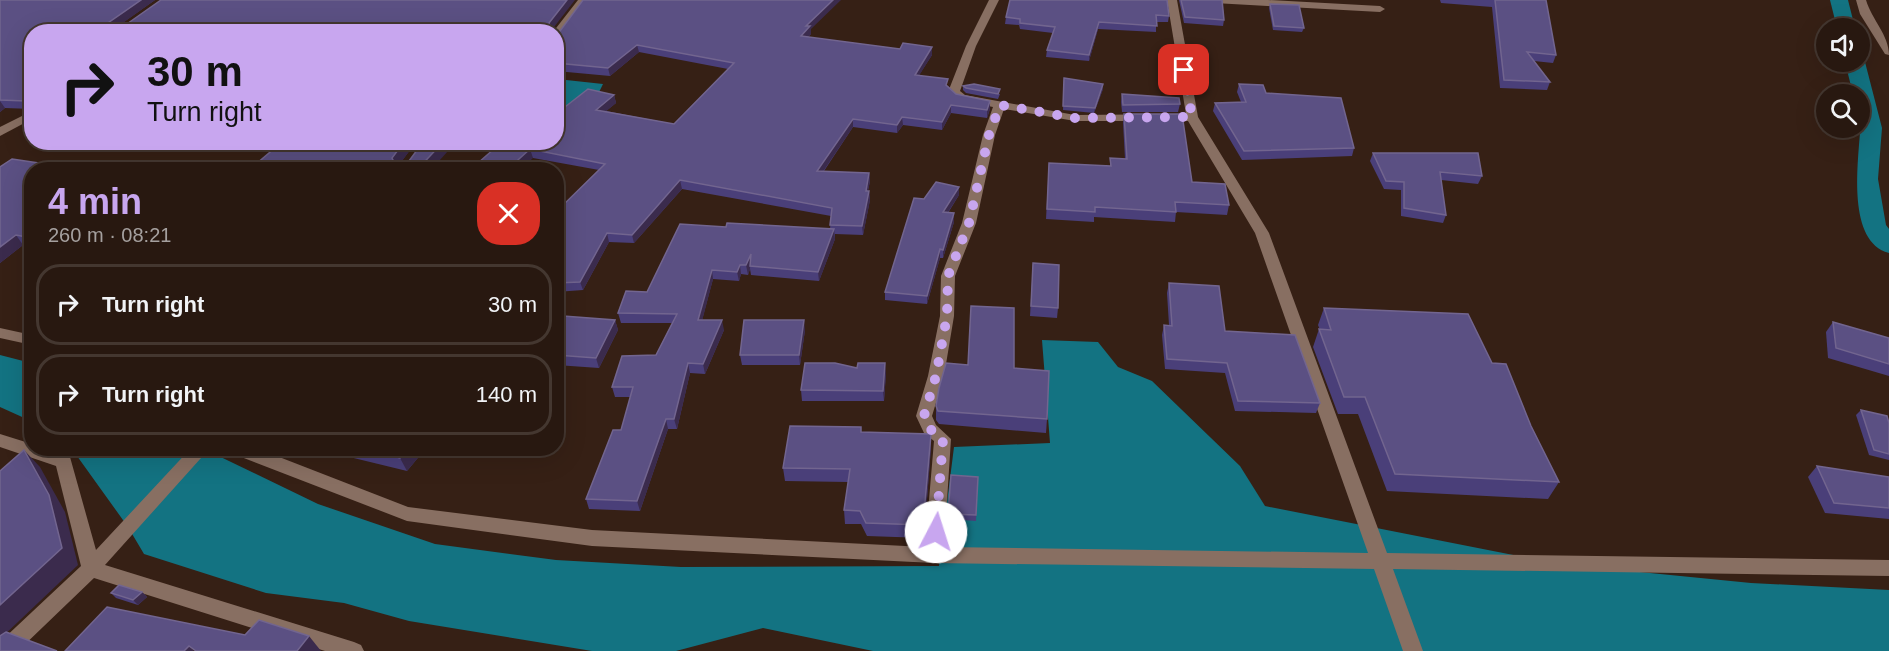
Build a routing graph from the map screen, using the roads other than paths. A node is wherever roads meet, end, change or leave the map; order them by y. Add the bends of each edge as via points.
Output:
1 (583, 0) edge
2 (994, 0) edge
3 (1172, 0) edge
4 (1214, 0) edge
5 (1862, 0) edge
6 (1380, 9) dead end
7 (564, 25) edge
8 (1889, 52) edge
9 (1000, 105) junction
10 (1192, 117) junction
11 (24, 118) edge
12 (0, 132) edge
13 (0, 333) edge
14 (24, 338) edge
15 (0, 440) edge
16 (24, 448) edge
17 (47, 456) edge
18 (194, 456) edge
19 (258, 456) edge
20 (934, 555) junction
21 (1889, 568) edge
22 (91, 569) junction
23 (4, 651) edge
24 (354, 651) edge
25 (1413, 651) edge

1 - 7 street
2 - 9 street via 954,92 961,98
3 - 10 street
4 - 6 street
5 - 8 street via 1865,14
9 - 10 street via 1075,118
9 - 20 street via 989,135 969,223 948,276 945,325 924,416 930,429 943,439
10 - 25 street via 1262,233
11 - 12 street
13 - 14 street
15 - 16 street
17 - 22 street via 64,462
18 - 22 street
19 - 20 street via 407,514 592,538
20 - 21 street
22 - 23 street
22 - 24 street

